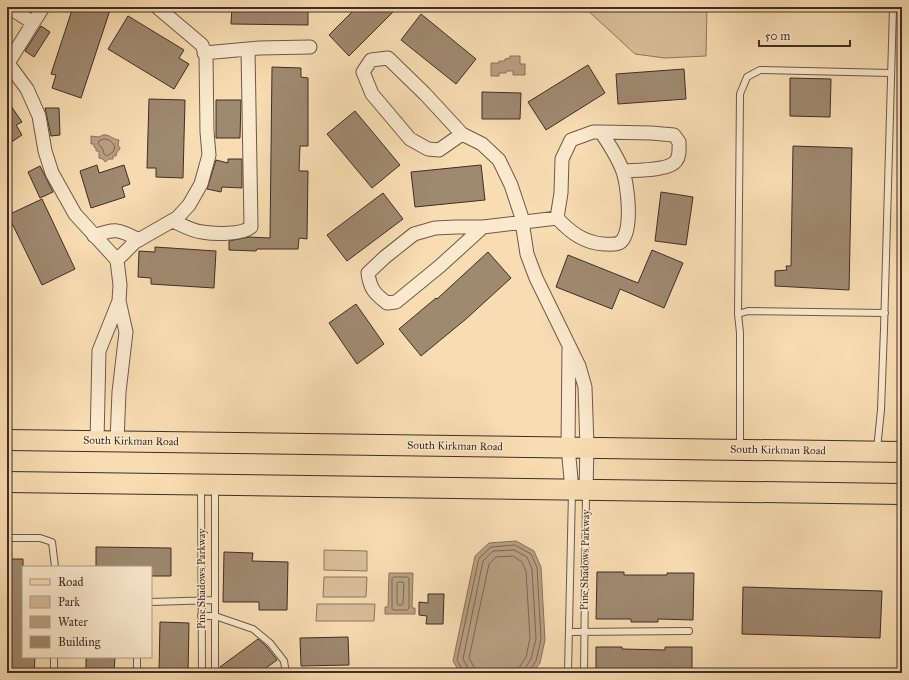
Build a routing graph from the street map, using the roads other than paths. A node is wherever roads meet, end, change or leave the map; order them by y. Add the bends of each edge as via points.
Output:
1 (8, 7) edge
2 (43, 7) edge
3 (157, 7) edge
4 (893, 7) edge
5 (32, 22) junction
6 (310, 47) dead end
7 (248, 49) junction
8 (204, 52) junction
9 (7, 63) edge
10 (890, 73) junction
11 (601, 132) junction
12 (462, 134) junction
13 (623, 171) junction
14 (557, 218) junction
15 (172, 221) junction
16 (522, 223) junction
17 (483, 227) junction
18 (94, 236) junction
19 (139, 240) junction
20 (117, 260) junction
21 (119, 301) junction
22 (884, 313) junction
23 (738, 314) junction
24 (569, 346) junction
25 (7, 440) edge
26 (97, 441) junction
27 (117, 441) junction
28 (587, 447) junction
29 (568, 448) junction
30 (740, 449) junction
31 (876, 451) junction
32 (902, 452) edge
33 (7, 482) edge
34 (208, 484) junction
35 (579, 490) junction
36 (902, 494) edge
37 (7, 538) edge
38 (55, 566) edge
39 (201, 600) junction
40 (216, 600) junction
41 (152, 602) edge
42 (201, 616) junction
43 (215, 616) junction
44 (570, 632) junction
45 (584, 632) junction
46 (688, 632) dead end
47 (54, 658) edge
48 (137, 658) edge
49 (54, 673) edge
50 (136, 673) edge
51 (202, 673) edge
52 (215, 673) edge
53 (286, 673) edge
54 (568, 673) edge
55 (584, 673) edge

1 - 5 street
2 - 5 street
3 - 8 street via 202,45
4 - 10 lane
5 - 9 street
6 - 7 street
7 - 8 street
7 - 15 street via 252,227 226,233 202,232
8 - 15 street via 209,155 201,184 189,205
9 - 18 street via 26,89 39,116 52,173 75,214
10 - 22 lane
10 - 23 lane via 760,70 747,76 740,94
11 - 13 street
11 - 13 street via 674,135 679,142 679,156 675,162 655,169
11 - 14 street via 593,132 571,140 562,159
12 - 12 street via 388,58 371,60 363,72 372,94 410,139 428,149 439,150
12 - 16 street, Pine Shadows Parkway via 482,144 499,160 511,185
13 - 14 street via 628,201 628,229 619,243 596,244 578,237
14 - 16 street
15 - 19 street
16 - 17 street
16 - 24 street, Pine Shadows Parkway via 527,254 536,278
17 - 17 street via 435,228 414,234 368,273 369,284 387,303 396,302
18 - 19 street via 118,230
18 - 20 street
19 - 20 street
20 - 21 street
21 - 26 street via 99,351
21 - 27 street via 126,332 119,386
22 - 23 lane via 748,311
22 - 31 lane via 881,410
23 - 30 lane
24 - 28 street, Pine Shadows Parkway via 579,366 585,387
24 - 29 street, Pine Shadows Parkway
25 - 26 main road, South Kirkman Road
26 - 27 main road, South Kirkman Road
27 - 29 main road, South Kirkman Road
28 - 29 main road, South Kirkman Road
28 - 30 main road, South Kirkman Road
28 - 35 street, Pine Shadows Parkway
29 - 35 street, Pine Shadows Parkway
30 - 31 main road, South Kirkman Road
31 - 32 main road, South Kirkman Road
33 - 34 main road
34 - 35 main road
34 - 39 lane, Pine Shadows Parkway
34 - 40 lane, Pine Shadows Parkway
35 - 36 main road
35 - 44 lane, Pine Shadows Parkway
35 - 45 lane, Pine Shadows Parkway
37 - 38 lane via 40,538 52,542
39 - 40 lane
39 - 41 lane
39 - 42 lane, Pine Shadows Parkway
40 - 43 lane, Pine Shadows Parkway
42 - 43 lane
42 - 51 lane, Pine Shadows Parkway
43 - 52 lane, Pine Shadows Parkway
43 - 53 lane via 253,629 270,643 284,662
44 - 45 lane
44 - 54 lane, Pine Shadows Parkway
45 - 46 lane
45 - 55 lane, Pine Shadows Parkway
47 - 49 lane
48 - 50 lane

